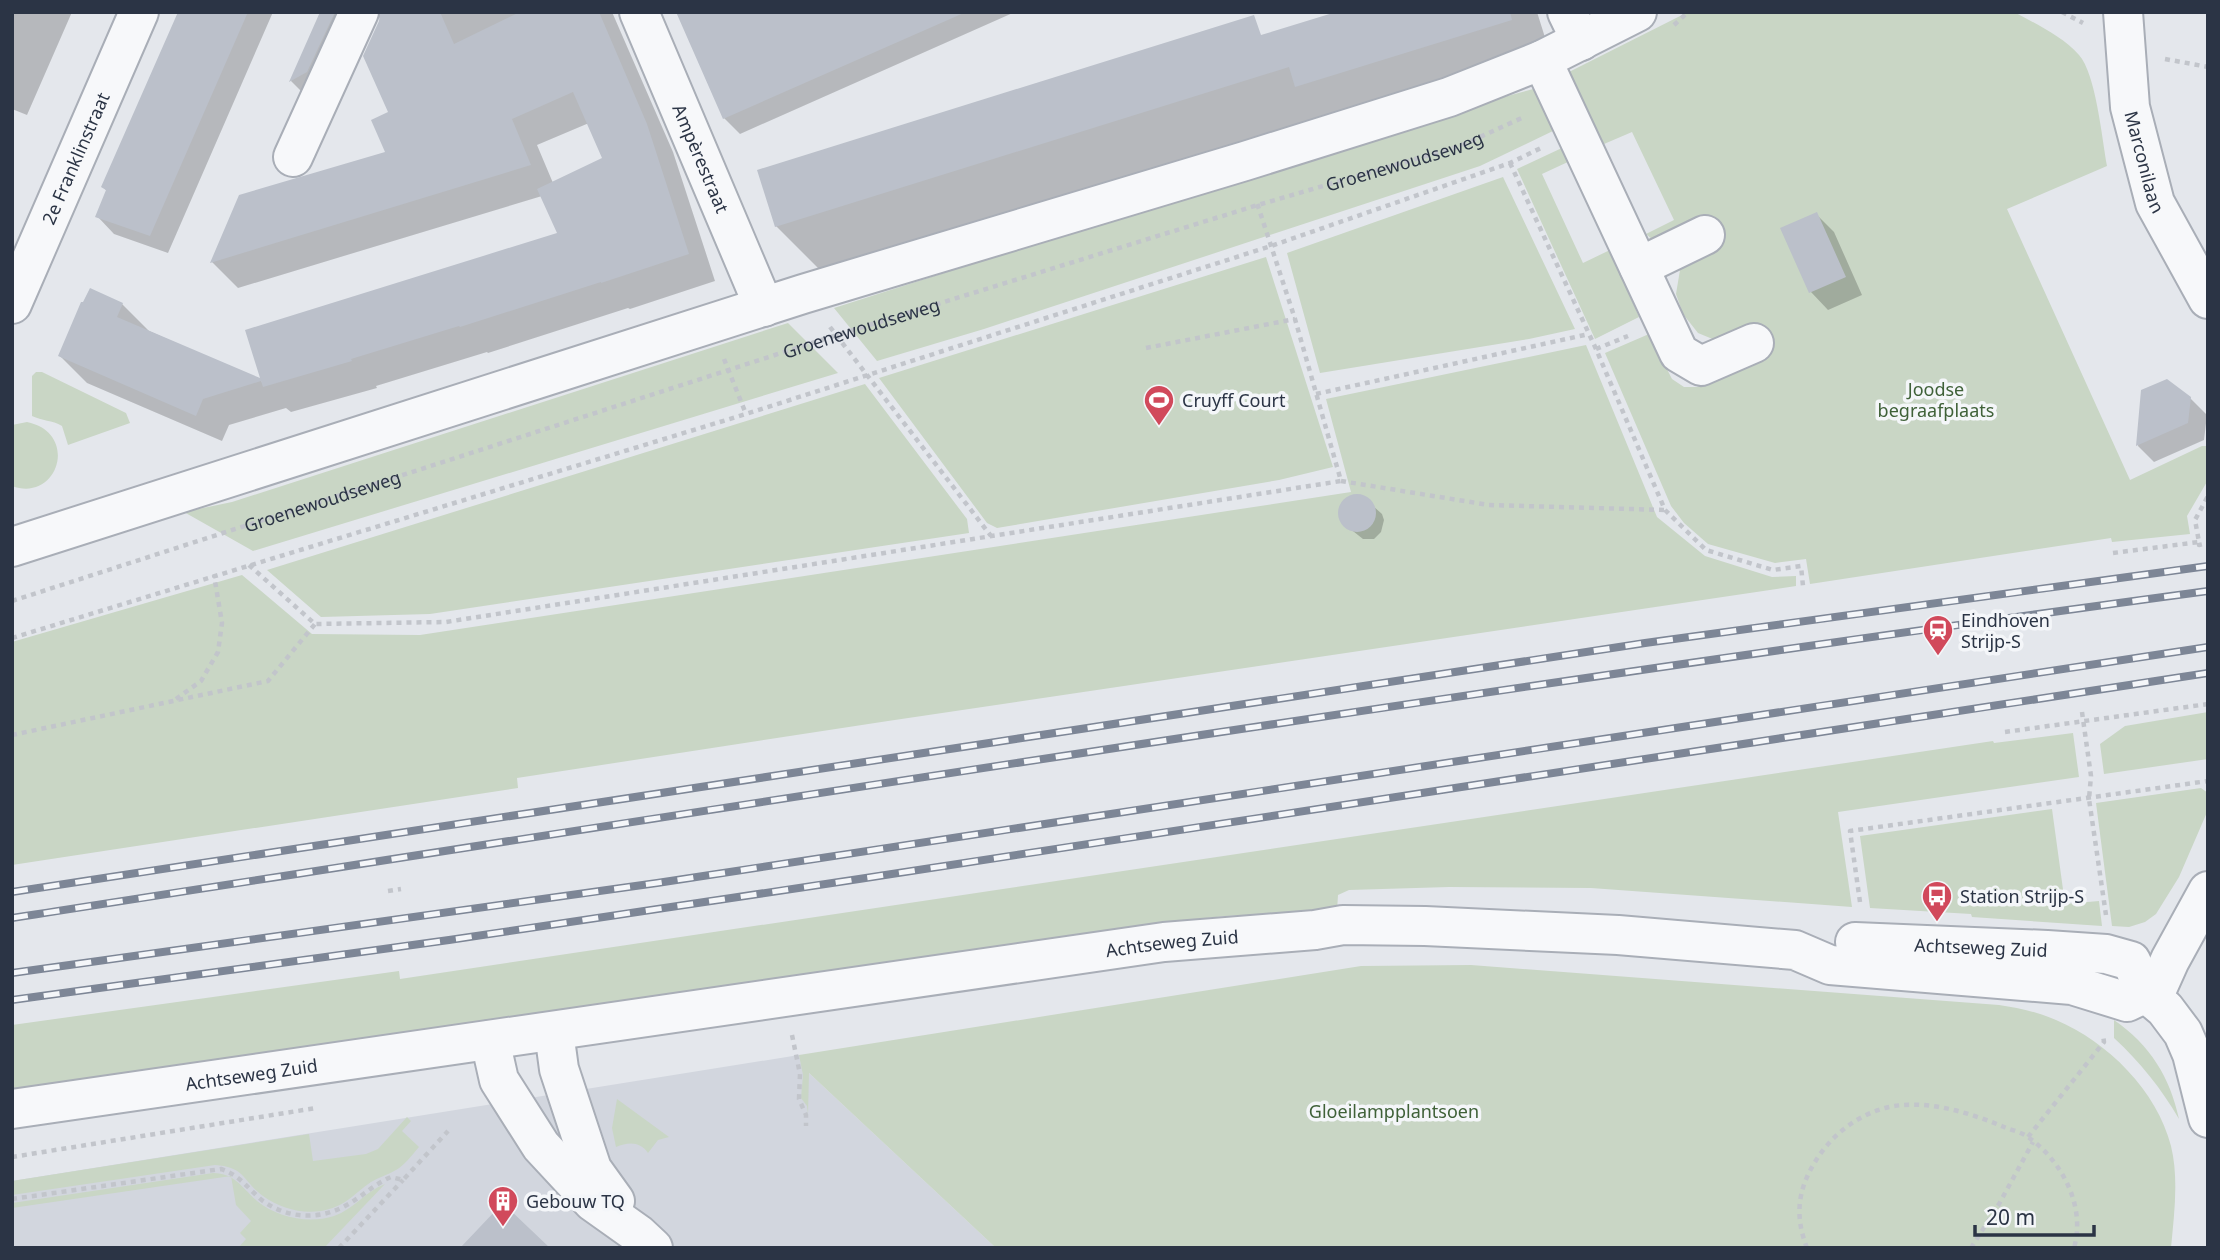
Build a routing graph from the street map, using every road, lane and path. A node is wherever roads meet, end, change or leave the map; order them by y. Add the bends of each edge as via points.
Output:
1 (139, 12) edge
2 (359, 12) edge
3 (639, 12) edge
4 (1688, 12) edge
5 (2123, 12) edge
6 (1650, 22) edge
7 (1574, 27) edge
8 (1542, 60) junction
9 (1568, 116) junction
10 (293, 157) dead end
11 (1510, 163) junction
12 (1258, 205) junction
13 (1705, 235) dead end
14 (25, 237) edge
15 (1270, 246) junction
16 (1639, 267) junction
17 (2208, 299) edge
18 (12, 304) edge
19 (764, 307) junction
20 (1296, 318) junction
21 (1589, 334) junction
22 (837, 335) junction
23 (1754, 344) dead end
24 (1146, 348) dead end
25 (728, 370) junction
26 (867, 375) junction
27 (1316, 394) junction
28 (746, 414) junction
29 (1341, 481) junction
30 (2208, 496) edge
31 (1665, 510) junction
32 (991, 536) junction
33 (2204, 543) edge
34 (12, 547) edge
35 (2113, 552) dead end
36 (249, 564) junction
37 (214, 575) junction
38 (1803, 586) dead end
39 (12, 601) edge
40 (315, 624) junction
41 (12, 638) edge
42 (173, 701) junction
43 (2208, 704) edge
44 (2082, 712) dead end
45 (2083, 723) junction
46 (2005, 732) dead end
47 (12, 735) edge
48 (2208, 782) edge
49 (2090, 799) junction
50 (401, 889) dead end
51 (388, 891) dead end
52 (2208, 891) edge
53 (1862, 912) dead end
54 (2107, 921) dead end
55 (2150, 995) junction
56 (554, 1031) junction
57 (792, 1032) dead end
58 (490, 1040) junction
59 (2104, 1042) dead end
60 (12, 1109) edge
61 (2208, 1118) edge
62 (807, 1126) dead end
63 (448, 1131) dead end
64 (2028, 1137) junction
65 (2033, 1142) junction
66 (403, 1180) junction
67 (12, 1199) edge
68 (645, 1241) edge
69 (339, 1248) edge
70 (1807, 1248) edge
71 (1971, 1248) edge
72 (2074, 1248) edge

1 - 14 street, 2e Franklinstraat
2 - 10 street
3 - 19 street, Ampèrestraat
4 - 6 path
5 - 17 street, Marconilaan via 2130,107 2155,203
6 - 7 street
7 - 8 street
8 - 9 street
8 - 19 street via 1449,97
9 - 11 path
9 - 12 path, Groenewoudseweg
9 - 16 street
11 - 15 path
11 - 21 path
12 - 15 path
12 - 22 path, Groenewoudseweg
13 - 16 street
14 - 18 street, 2e Franklinstraat
15 - 20 path
15 - 26 path
16 - 23 street via 1679,353 1701,366
19 - 34 street
20 - 24 path
20 - 27 path
21 - 27 path
21 - 31 path
22 - 25 path, Groenewoudseweg
22 - 26 path
25 - 28 path
25 - 39 path, Groenewoudseweg
26 - 28 path
26 - 32 path
27 - 29 path
28 - 36 path
29 - 31 path via 1489,505
29 - 32 path
30 - 33 path via 2195,520
31 - 38 path via 1706,550 1773,570 1801,566
32 - 40 path via 446,622
33 - 35 path
36 - 37 path
36 - 40 path
37 - 41 path
37 - 42 path via 222,623 218,652 201,681
40 - 42 path via 268,681
42 - 47 path
43 - 45 path
44 - 45 path
45 - 46 path
45 - 49 path
48 - 49 path
49 - 53 path via 1850,831
49 - 54 path
50 - 51 path
52 - 55 street
55 - 56 street, Achtseweg Zuid via 2127,1002 2072,985 1830,965 1795,950 1618,935 1343,926 1164,942
55 - 61 street via 2183,1033
56 - 58 street, Achtseweg Zuid
56 - 68 street via 559,1069 592,1169
57 - 62 path via 800,1074 799,1099
58 - 60 street, Achtseweg Zuid
58 - 68 street via 499,1080 541,1146 593,1202
59 - 64 path
63 - 66 path
64 - 65 path
64 - 70 path via 1985,1119 1939,1108 1900,1106 1868,1114 1821,1152 1804,1184 1798,1212
65 - 71 path
65 - 72 path via 2069,1186 2078,1221
66 - 67 path via 391,1177 346,1206 314,1216 277,1209 221,1169
66 - 69 path

